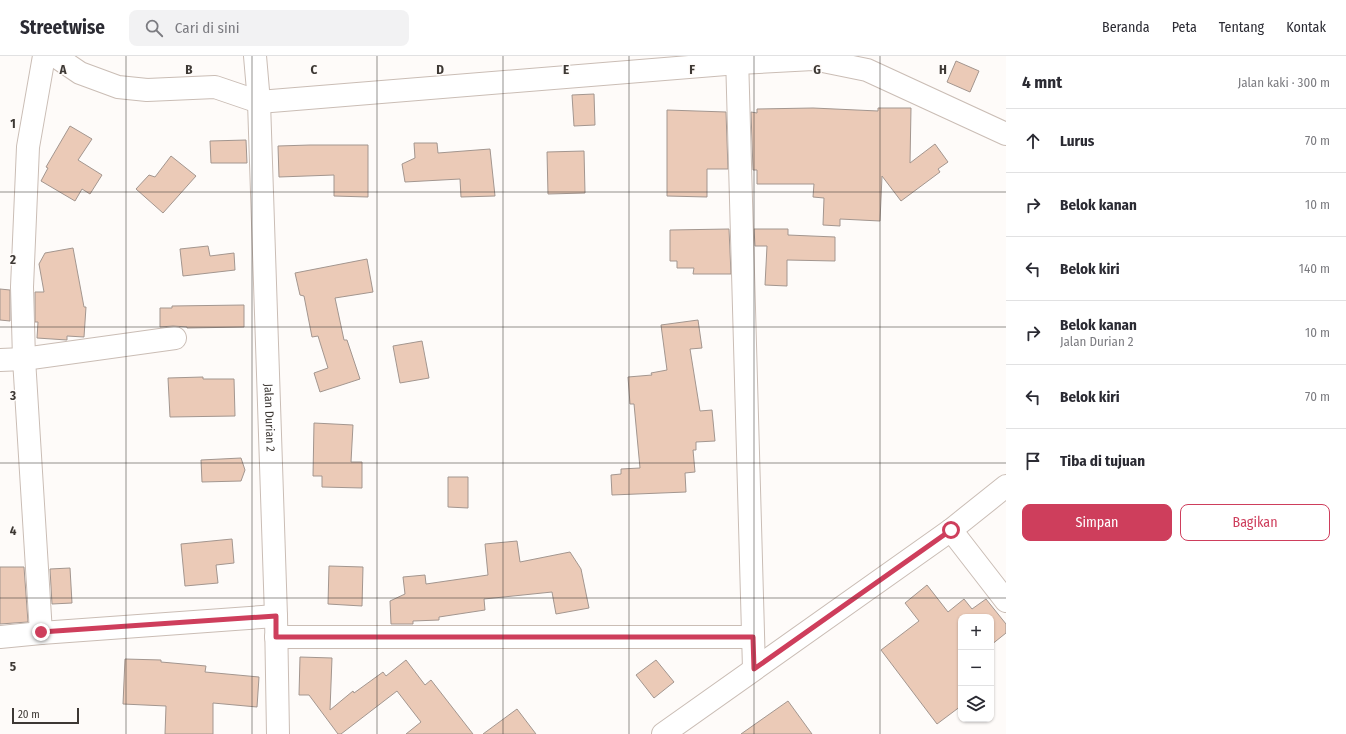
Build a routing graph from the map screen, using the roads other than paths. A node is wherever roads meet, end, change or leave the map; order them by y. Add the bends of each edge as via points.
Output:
1 (44, 56) edge
2 (55, 56) edge
3 (254, 56) edge
4 (738, 59) edge
5 (259, 102) junction
6 (1006, 134) edge
7 (174, 338) dead end
8 (24, 359) junction
9 (0, 360) edge
10 (1006, 486) edge
11 (951, 530) junction
12 (1006, 601) edge
13 (276, 626) junction
14 (41, 632) junction
15 (0, 637) edge
16 (753, 637) junction
17 (754, 669) junction
18 (278, 734) edge
19 (663, 734) edge

1 - 8 street via 28,147 22,287
2 - 5 street via 80,73 118,87 147,90 215,87
3 - 5 street, Jalan Durian 2
4 - 5 street
4 - 6 street via 813,59 867,70
4 - 16 street
5 - 13 street, Jalan Durian 2
7 - 8 street
8 - 9 street
8 - 14 street
10 - 11 street
11 - 12 street
11 - 17 street
13 - 14 street
13 - 16 street
13 - 18 street, Jalan Durian 2
14 - 15 street
16 - 17 street
17 - 19 street

